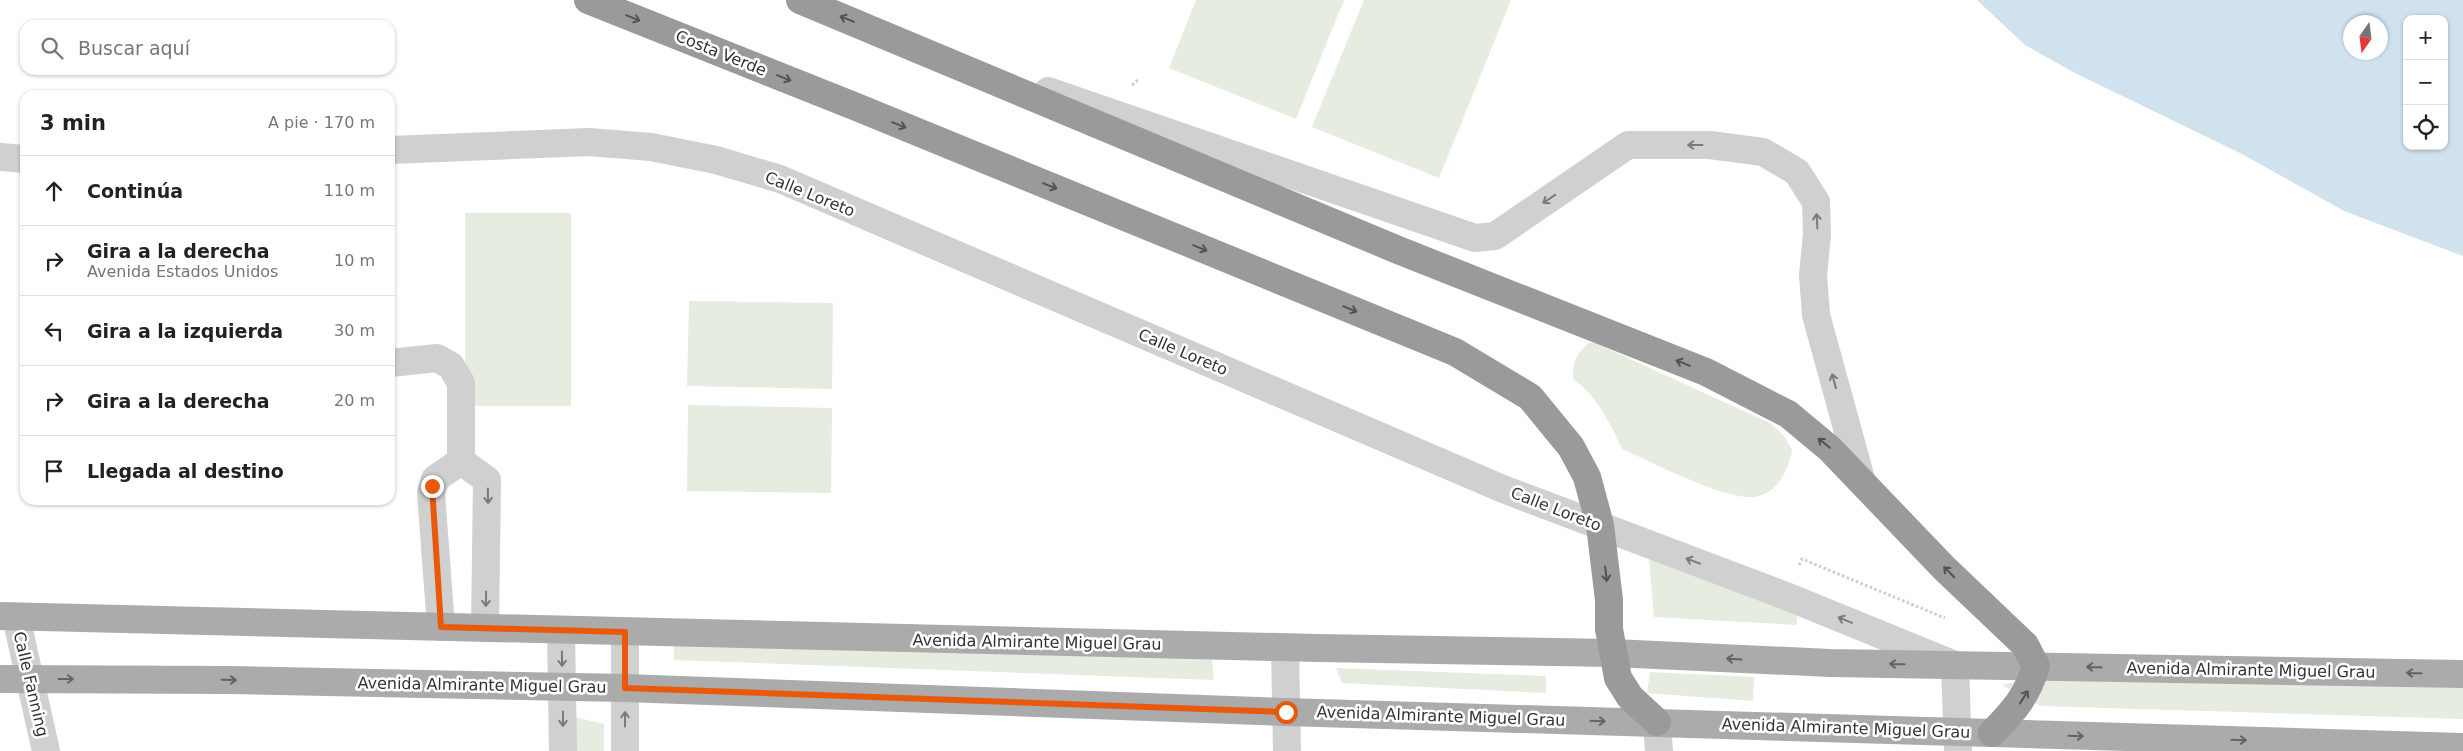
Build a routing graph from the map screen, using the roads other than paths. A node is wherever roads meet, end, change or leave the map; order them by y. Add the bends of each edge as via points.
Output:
1 (588, 0) edge
2 (800, 0) edge
3 (892, 38) junction
4 (395, 150) edge
5 (0, 157) edge
6 (20, 159) edge
7 (395, 362) edge
8 (461, 461) junction
9 (1861, 479) junction
10 (1600, 525) junction
11 (8, 617) edge
12 (441, 627) junction
13 (485, 628) junction
14 (562, 630) junction
15 (625, 632) junction
16 (1285, 648) junction
17 (1613, 653) junction
18 (1955, 664) junction
19 (2036, 666) junction
20 (2463, 674) edge
21 (0, 679) edge
22 (29, 679) junction
23 (563, 688) junction
24 (625, 688) junction
25 (1286, 712) junction
26 (1657, 722) junction
27 (1992, 733) junction
28 (1958, 741) edge
29 (2463, 746) edge
30 (46, 751) edge
31 (563, 751) edge
32 (625, 751) edge
33 (1287, 751) edge
34 (1659, 751) edge

1 -> 10 highway, Costa Verde via 1455,352 1530,397 1571,447 1587,476
3 -> 2 highway
9 -> 3 highway via 1788,414 1706,372 1398,250
9 -> 3 street via 1816,315 1813,274 1816,202 1797,172 1762,152 1710,145 1628,145 1495,236 1474,238
4 - 10 street, Calle Loreto via 589,142 651,147 716,160 780,179 1503,488
5 - 6 street
7 - 8 street via 437,358 451,366 461,383
8 - 12 street via 435,479 431,493
8 -> 13 street via 487,480
19 -> 9 highway via 2025,645 1944,568
10 -> 17 highway, Costa Verde via 1609,600 1608,629
18 -> 10 street, Calle Loreto
11 - 12 main road, Avenida Almirante Miguel Grau
11 - 22 street, Calle Fanning
12 - 13 main road, Avenida Almirante Miguel Grau
13 - 14 main road, Avenida Almirante Miguel Grau
14 - 15 main road, Avenida Almirante Miguel Grau
14 -> 23 street
15 - 16 main road, Avenida Almirante Miguel Grau
15 - 24 street
16 - 17 main road, Avenida Almirante Miguel Grau
16 - 25 street
18 -> 17 main road, Avenida Almirante Miguel Grau via 1830,663
17 - 26 highway, Costa Verde via 1618,678 1630,697
18 - 19 main road, Avenida Almirante Miguel Grau
18 - 28 street
20 -> 19 main road, Avenida Almirante Miguel Grau
27 -> 19 highway via 2018,706 2030,687
21 - 22 main road, Avenida Almirante Miguel Grau
22 -> 23 main road, Avenida Almirante Miguel Grau
22 - 30 street, Calle Fanning
23 - 24 main road, Avenida Almirante Miguel Grau
23 -> 31 street
24 - 25 main road, Avenida Almirante Miguel Grau
32 -> 24 street
25 -> 26 main road, Avenida Almirante Miguel Grau
25 - 33 street
26 - 28 main road, Avenida Almirante Miguel Grau
26 - 34 street
27 - 28 main road, Avenida Almirante Miguel Grau
27 -> 29 main road, Avenida Almirante Miguel Grau

